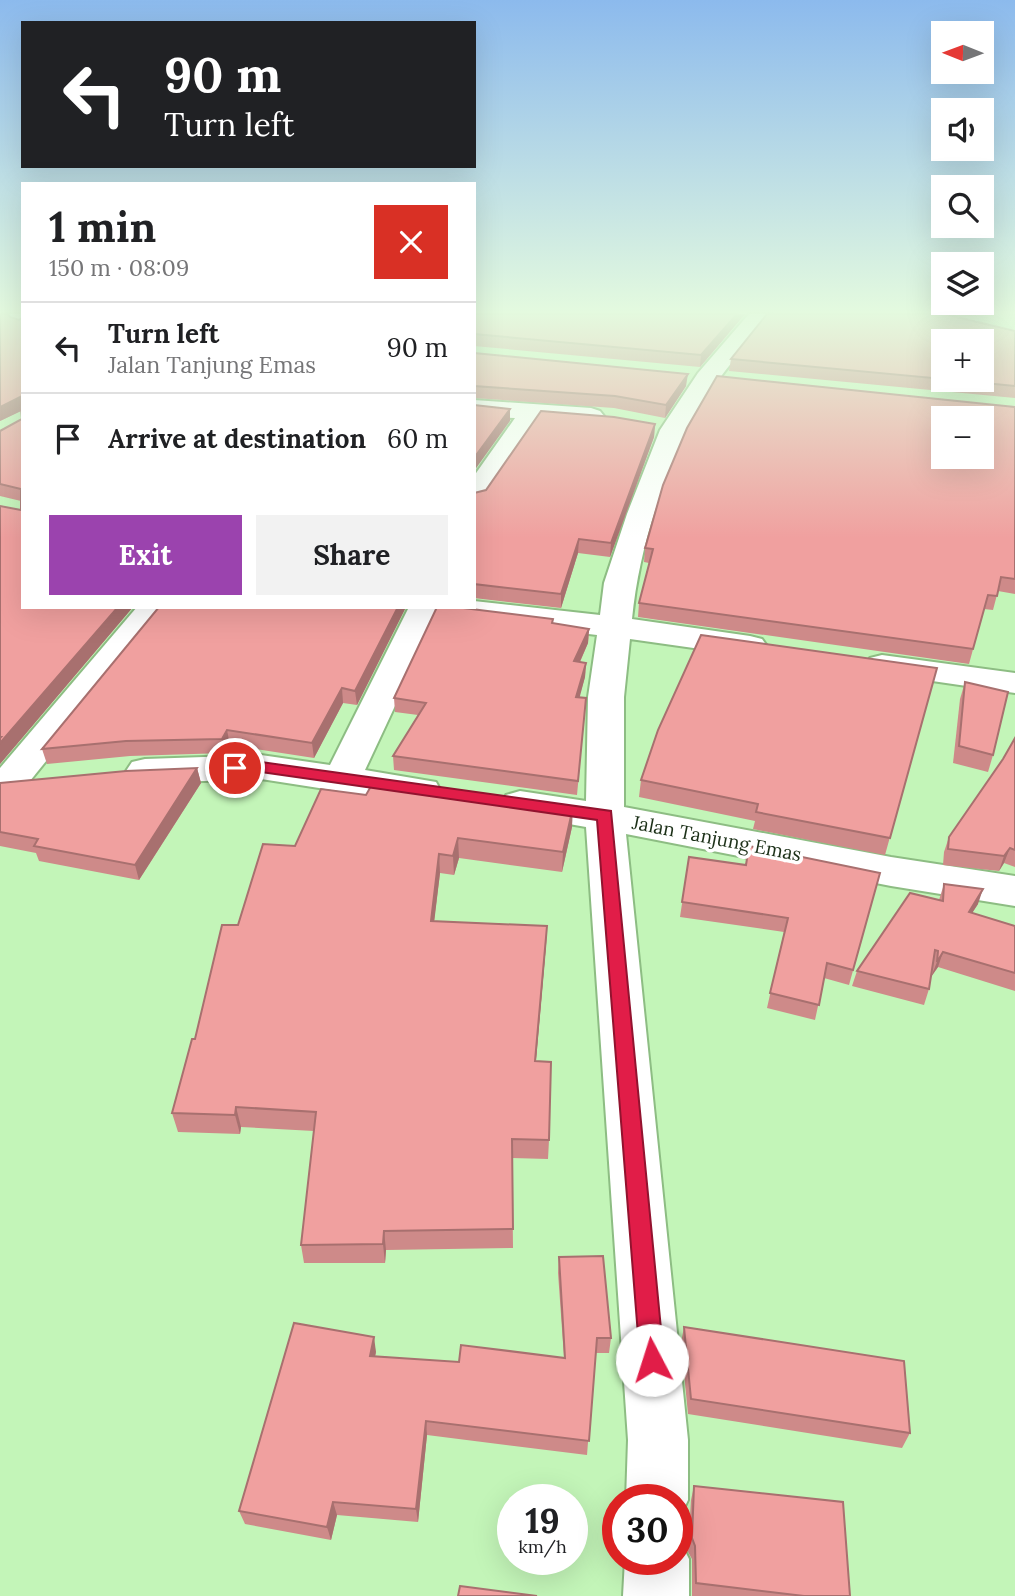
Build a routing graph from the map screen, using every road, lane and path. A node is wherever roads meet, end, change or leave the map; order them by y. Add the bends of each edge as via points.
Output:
1 (698, 388) edge
2 (476, 408) edge
3 (533, 411) junction
4 (614, 419) edge
5 (476, 493) edge
6 (153, 609) edge
7 (424, 609) edge
8 (458, 609) edge
9 (617, 627) junction
10 (778, 650) edge
11 (845, 660) edge
12 (1015, 683) edge
13 (103, 774) edge
14 (62, 778) edge
15 (341, 780) junction
16 (4, 783) edge
17 (605, 815) junction
18 (1015, 891) edge
19 (657, 1484) edge
20 (657, 1575) edge
21 (656, 1596) edge

1 - 9 street via 662,428 620,583
2 - 3 street
3 - 4 street
3 - 5 street
6 - 16 street
7 - 15 street
8 - 9 street
9 - 10 street
9 - 17 street via 606,697
11 - 12 street
13 - 15 street, Jalan Tanjung Emas via 261,767
14 - 16 street
15 - 17 street, Jalan Tanjung Emas
17 - 18 street, Jalan Tanjung Emas via 924,880
17 - 19 street via 658,1440
20 - 21 street

